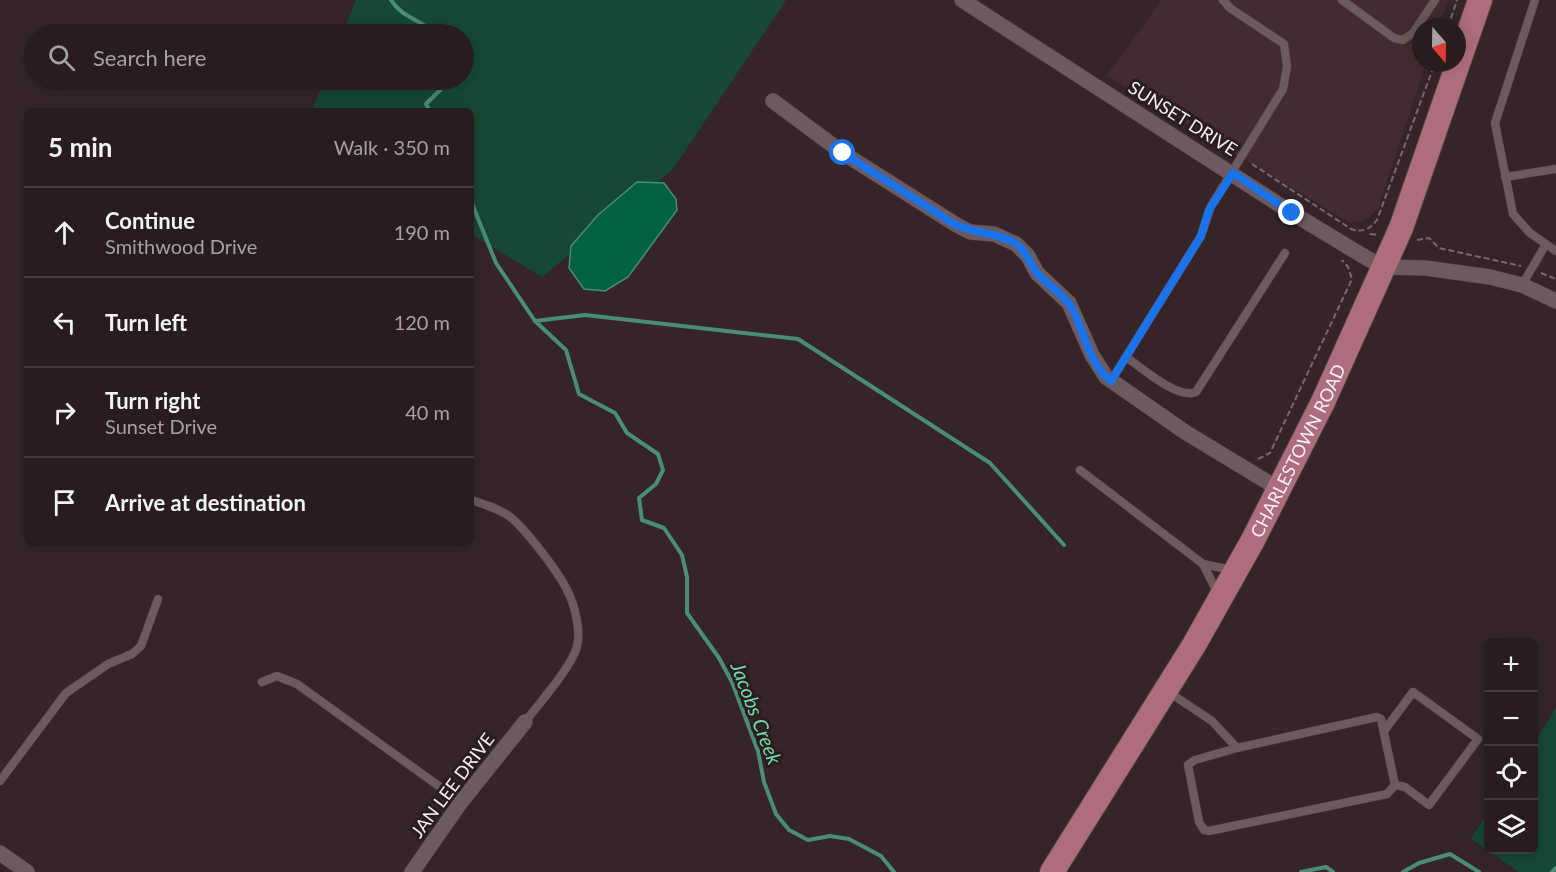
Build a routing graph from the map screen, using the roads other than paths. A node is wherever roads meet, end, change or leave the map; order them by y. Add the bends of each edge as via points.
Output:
1 (962, 0) edge
2 (1223, 0) edge
3 (1342, 0) edge
4 (1435, 0) edge
5 (1480, 0) edge
6 (1535, 0) edge
7 (773, 101) dead end
8 (1556, 169) edge
9 (1233, 173) junction
10 (1505, 177) junction
11 (1546, 244) junction
12 (1556, 251) edge
13 (1285, 253) dead end
14 (1384, 267) junction
15 (1522, 285) junction
16 (1556, 301) edge
17 (1126, 357) junction
18 (1111, 381) junction
19 (1080, 470) dead end
20 (1279, 489) junction
21 (474, 501) edge
22 (1203, 564) junction
23 (1236, 571) junction
24 (158, 599) dead end
25 (1220, 599) junction
26 (262, 682) dead end
27 (1166, 690) junction
28 (525, 722) joint
29 (1384, 731) junction
30 (1238, 747) junction
31 (0, 782) edge
32 (1395, 785) junction
33 (461, 802) junction
34 (0, 853) edge
35 (27, 872) edge
36 (412, 872) edge
37 (1052, 872) edge

1 - 9 street, SUNSET DRIVE
2 - 9 lane via 1284,44 1287,54 1283,89
3 - 4 lane via 1394,38 1403,40 1413,33
5 - 14 main road, CHARLESTOWN ROAD via 1439,124
6 - 10 lane via 1495,123
7 - 18 street via 843,153 954,224 1016,244 1037,273 1069,303 1097,365
8 - 10 lane
9 - 14 street, SUNSET DRIVE
9 - 17 lane via 1209,210 1201,236
10 - 11 lane via 1519,224
11 - 12 lane
11 - 15 lane
13 - 17 lane via 1196,392 1178,392
14 - 15 street via 1452,271
14 - 20 main road, CHARLESTOWN ROAD
15 - 16 street
17 - 18 lane
18 - 20 street
19 - 22 lane
20 - 23 main road, CHARLESTOWN ROAD
21 - 28 lane via 511,518 548,563 572,603 577,647
22 - 23 lane
22 - 25 lane
23 - 25 main road, CHARLESTOWN ROAD
24 - 31 lane via 141,646 66,693
25 - 27 main road, CHARLESTOWN ROAD
26 - 33 lane via 277,676 297,684
27 - 30 lane via 1212,721
27 - 37 main road, CHARLESTOWN ROAD
28 - 33 street, JAN LEE DRIVE
29 - 30 lane via 1381,719 1373,716
29 - 32 lane
29 - 32 lane via 1413,692 1478,739 1429,805 1405,787
30 - 32 lane via 1188,765 1204,830 1387,794
33 - 36 street, JAN LEE DRIVE
34 - 35 street

